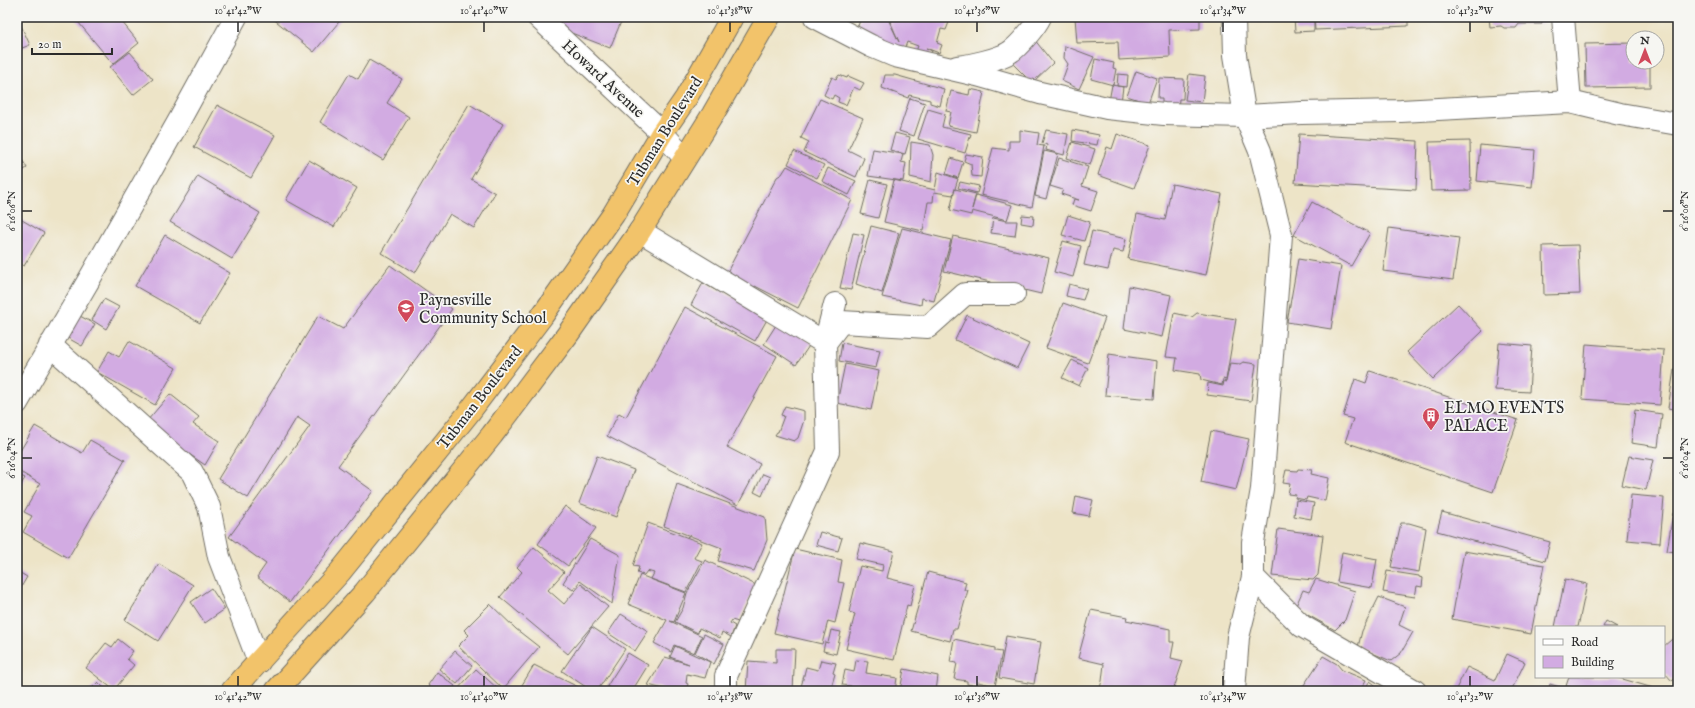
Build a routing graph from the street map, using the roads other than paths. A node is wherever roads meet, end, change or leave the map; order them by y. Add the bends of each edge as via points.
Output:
1 (236, 17) edge
2 (538, 17) edge
3 (732, 17) edge
4 (769, 17) edge
5 (815, 17) edge
6 (1040, 17) edge
7 (1234, 17) edge
8 (1563, 17) edge
9 (949, 68) junction
10 (1570, 102) junction
11 (1245, 116) junction
12 (1678, 124) edge
13 (662, 133) junction
14 (685, 158) junction
15 (640, 232) junction
16 (1014, 294) dead end
17 (835, 304) dead end
18 (825, 343) junction
19 (50, 345) junction
20 (17, 403) edge
21 (1253, 577) junction
22 (259, 662) junction
23 (232, 691) edge
24 (276, 691) edge
25 (726, 691) edge
26 (1234, 691) edge
27 (1415, 691) edge

1 - 19 street via 94,272
2 - 13 street, Howard Avenue
3 - 13 highway, Tubman Boulevard via 686,98
4 - 14 highway, Tubman Boulevard
5 - 9 street via 895,56
6 - 9 street via 1037,24 1010,52 971,66
7 - 11 street via 1235,55
8 - 10 street
9 - 11 street via 1107,108 1164,114
10 - 11 street
10 - 12 street
11 - 21 street via 1260,151 1281,236 1262,488 1253,542
13 - 14 street, Howard Avenue
13 - 22 highway, Tubman Boulevard via 613,215 542,316 340,572
14 - 15 highway, Tubman Boulevard
15 - 18 street
15 - 24 highway, Tubman Boulevard via 492,435 364,592
16 - 18 street via 965,294 928,327 841,322
17 - 18 street
18 - 25 street via 828,451 726,676
19 - 20 street
19 - 22 street via 192,472 209,507 219,557
21 - 26 street via 1238,638
21 - 27 street via 1302,626
22 - 23 highway, Tubman Boulevard

